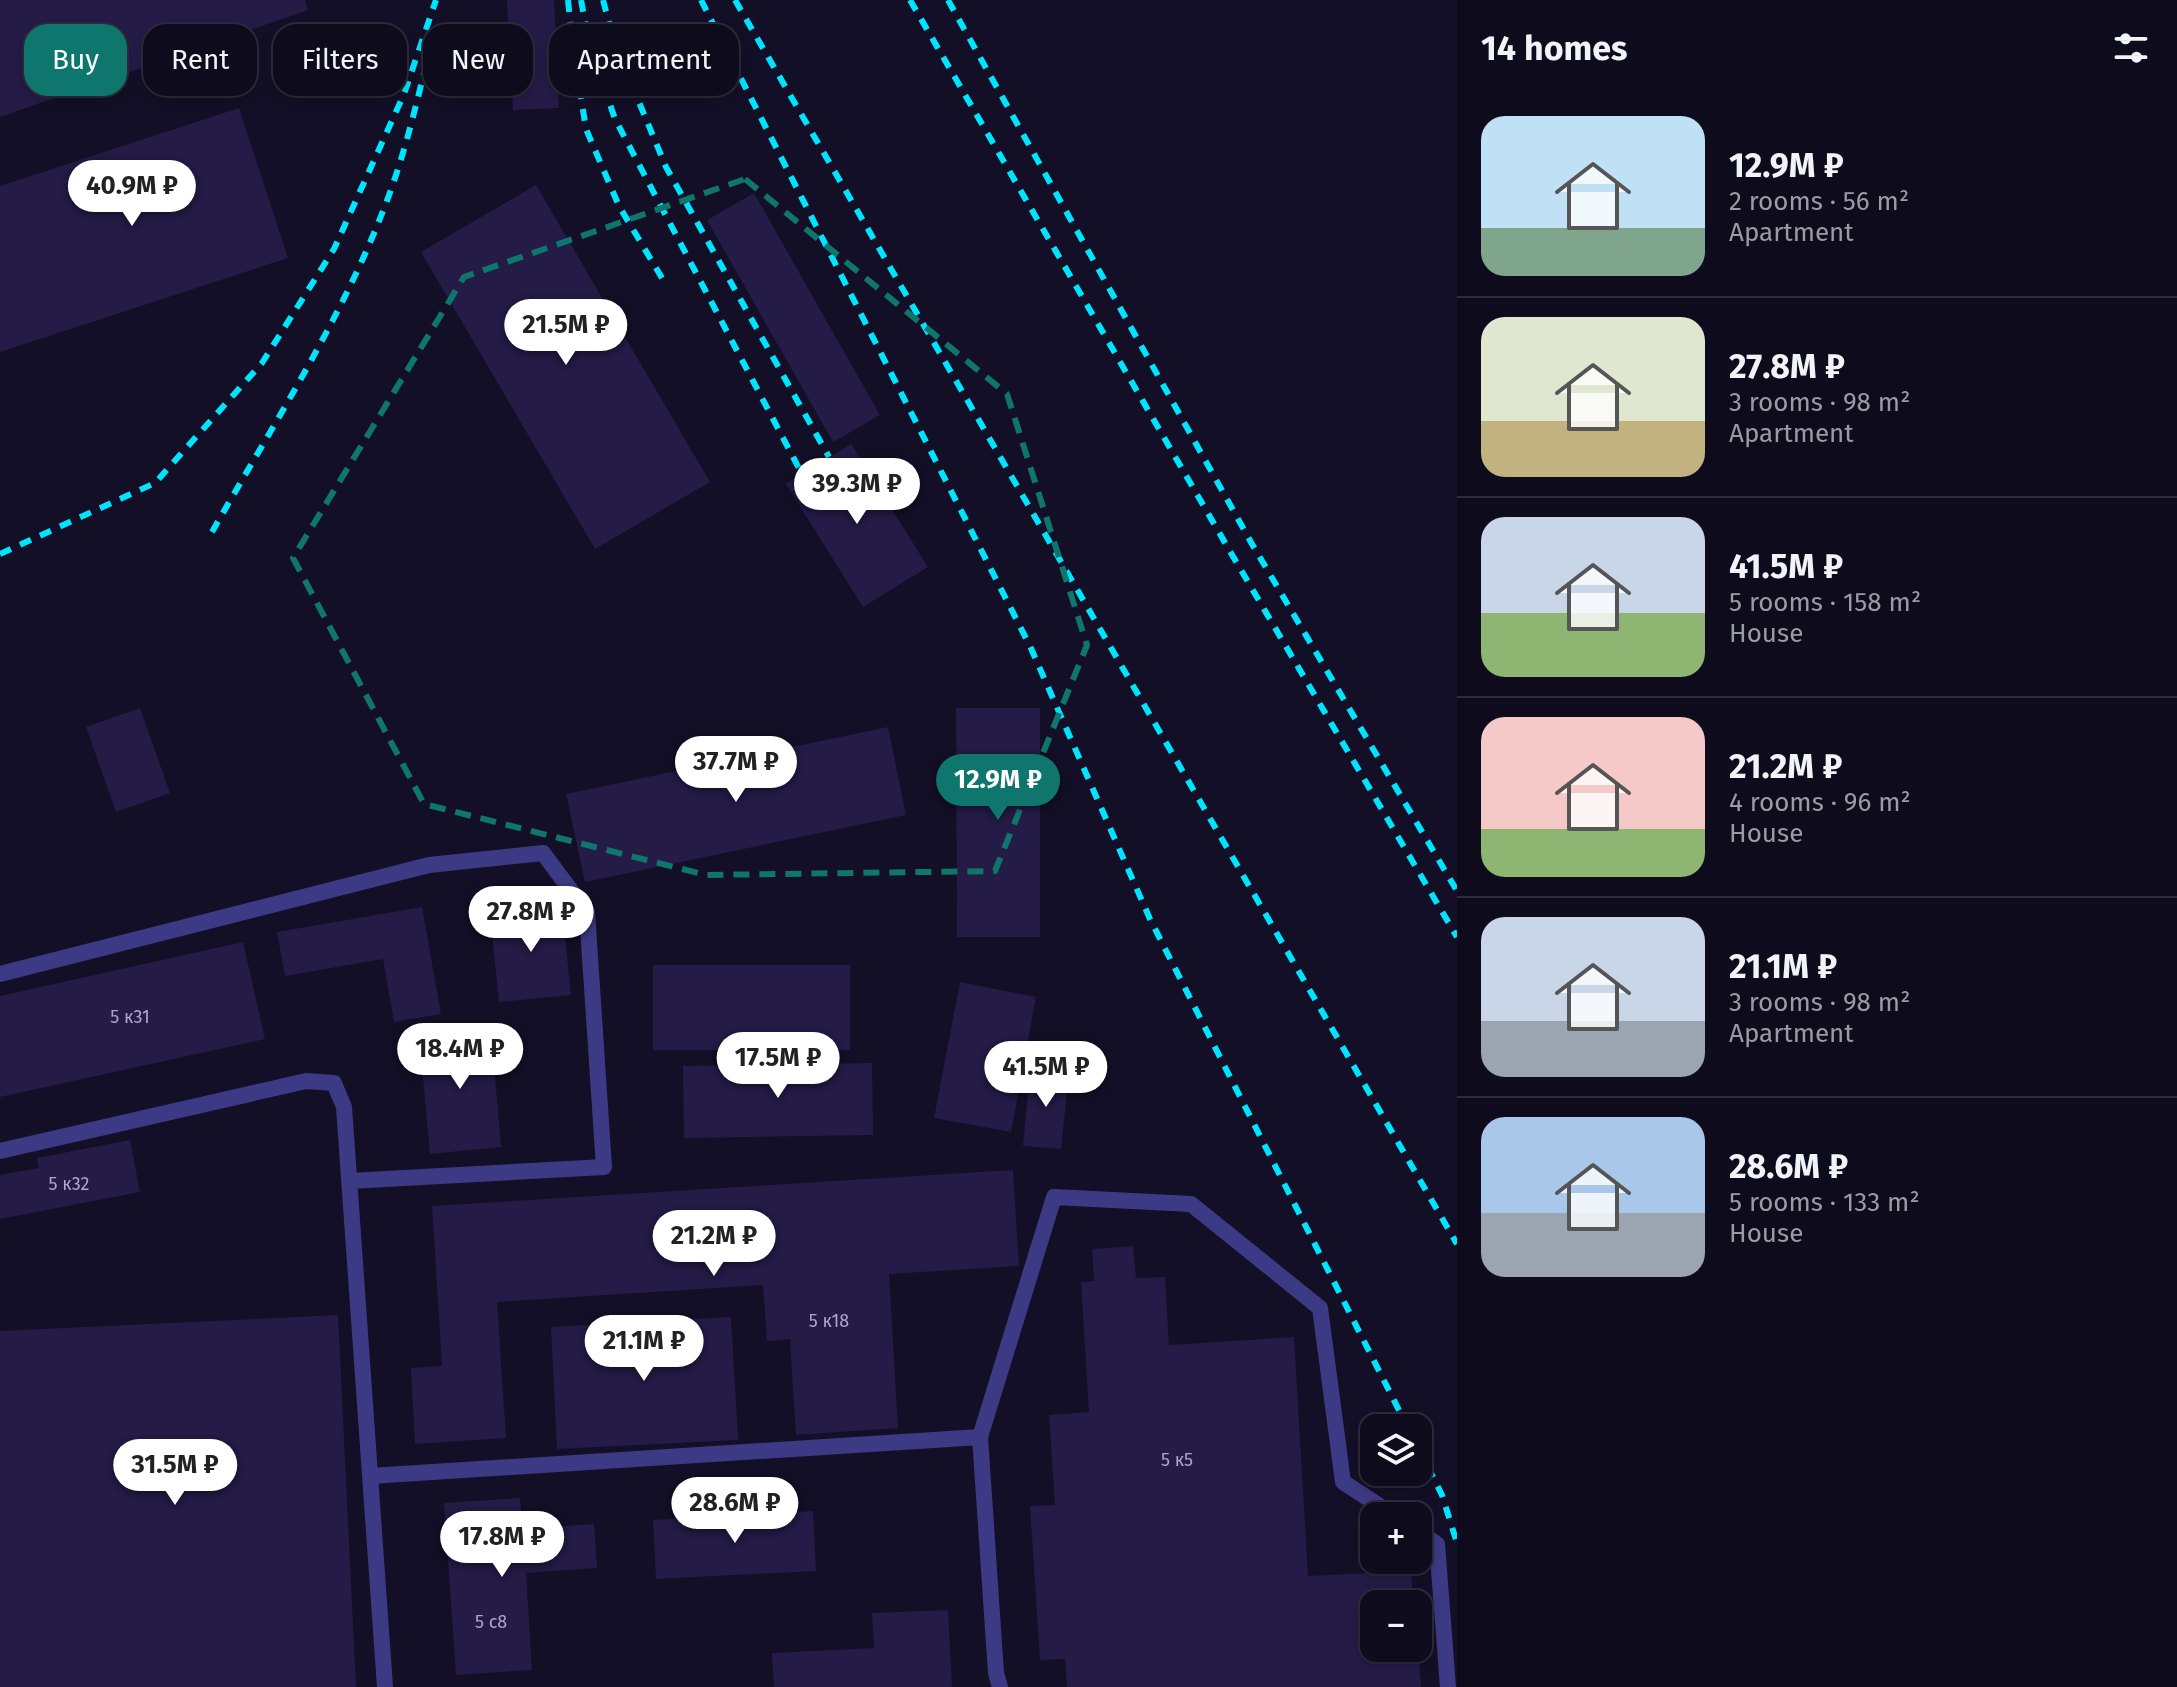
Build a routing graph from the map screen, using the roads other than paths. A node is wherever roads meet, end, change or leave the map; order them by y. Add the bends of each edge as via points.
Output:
1 (0, 974) edge
2 (0, 1151) edge
3 (349, 1181) junction
4 (980, 1437) junction
5 (370, 1476) junction
6 (1374, 1502) edge
7 (1432, 1541) edge
8 (385, 1687) edge
9 (1000, 1687) edge
10 (1448, 1687) edge

1 - 3 lane via 429,865 543,853 587,912 604,1167
2 - 3 lane via 306,1081 334,1083 344,1107
3 - 5 lane
4 - 5 lane
4 - 6 lane via 1054,1197 1191,1204 1320,1308 1343,1482
4 - 9 lane
5 - 8 lane
7 - 10 lane via 1437,1544

